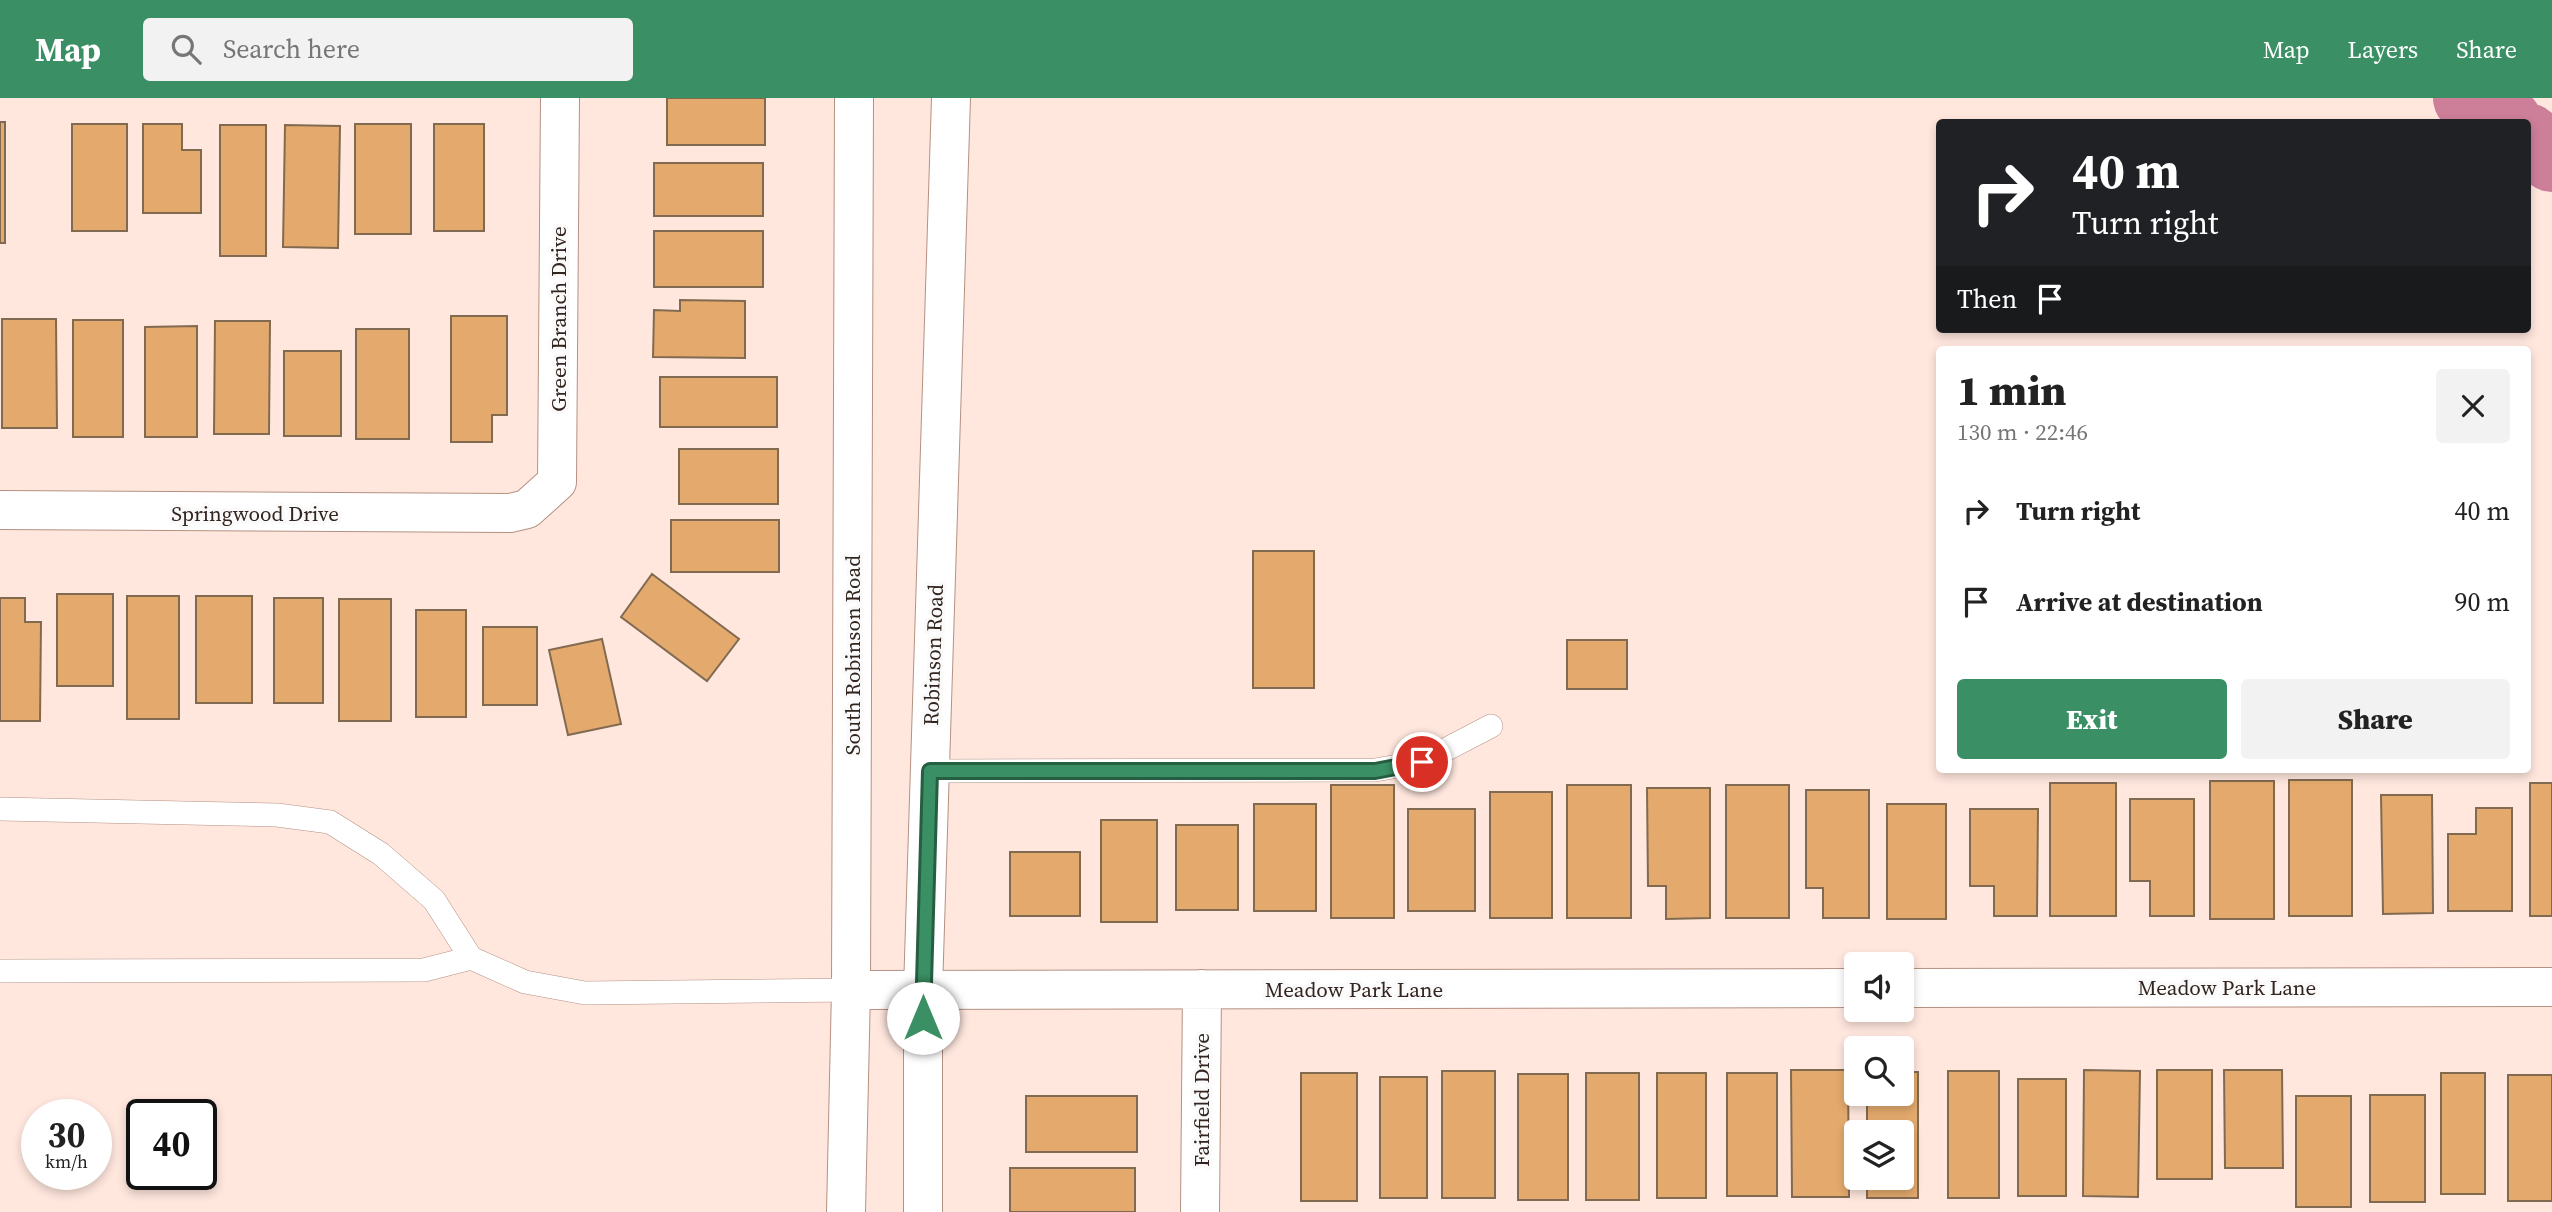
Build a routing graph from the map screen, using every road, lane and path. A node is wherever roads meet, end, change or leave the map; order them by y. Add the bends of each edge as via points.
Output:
1 (559, 98) edge
2 (854, 98) edge
3 (951, 98) edge
4 (0, 510) edge
5 (510, 513) joint
6 (1491, 726) dead end
7 (930, 771) junction
8 (0, 809) edge
9 (471, 958) junction
10 (0, 971) edge
11 (2552, 987) edge
12 (1844, 988) edge
13 (1914, 988) edge
14 (1202, 989) junction
15 (851, 990) junction
16 (923, 990) junction
17 (846, 1212) edge
18 (923, 1212) edge
19 (1200, 1212) edge

1 - 5 street, Green Branch Drive via 557,482 527,509
2 - 15 street, South Robinson Road
3 - 7 street, Robinson Road
4 - 5 street, Springwood Drive
6 - 7 lane via 1422,762 1375,771
7 - 16 street, Robinson Road
8 - 9 lane via 277,815 330,822 381,854 434,901
9 - 10 lane via 425,970
9 - 15 lane via 525,982 585,993
11 - 13 street, Meadow Park Lane
12 - 14 street, Meadow Park Lane
14 - 16 street, Meadow Park Lane
14 - 19 street, Fairfield Drive
15 - 16 street, Meadow Park Lane
15 - 17 street, South Robinson Road
16 - 18 street, Robinson Road

